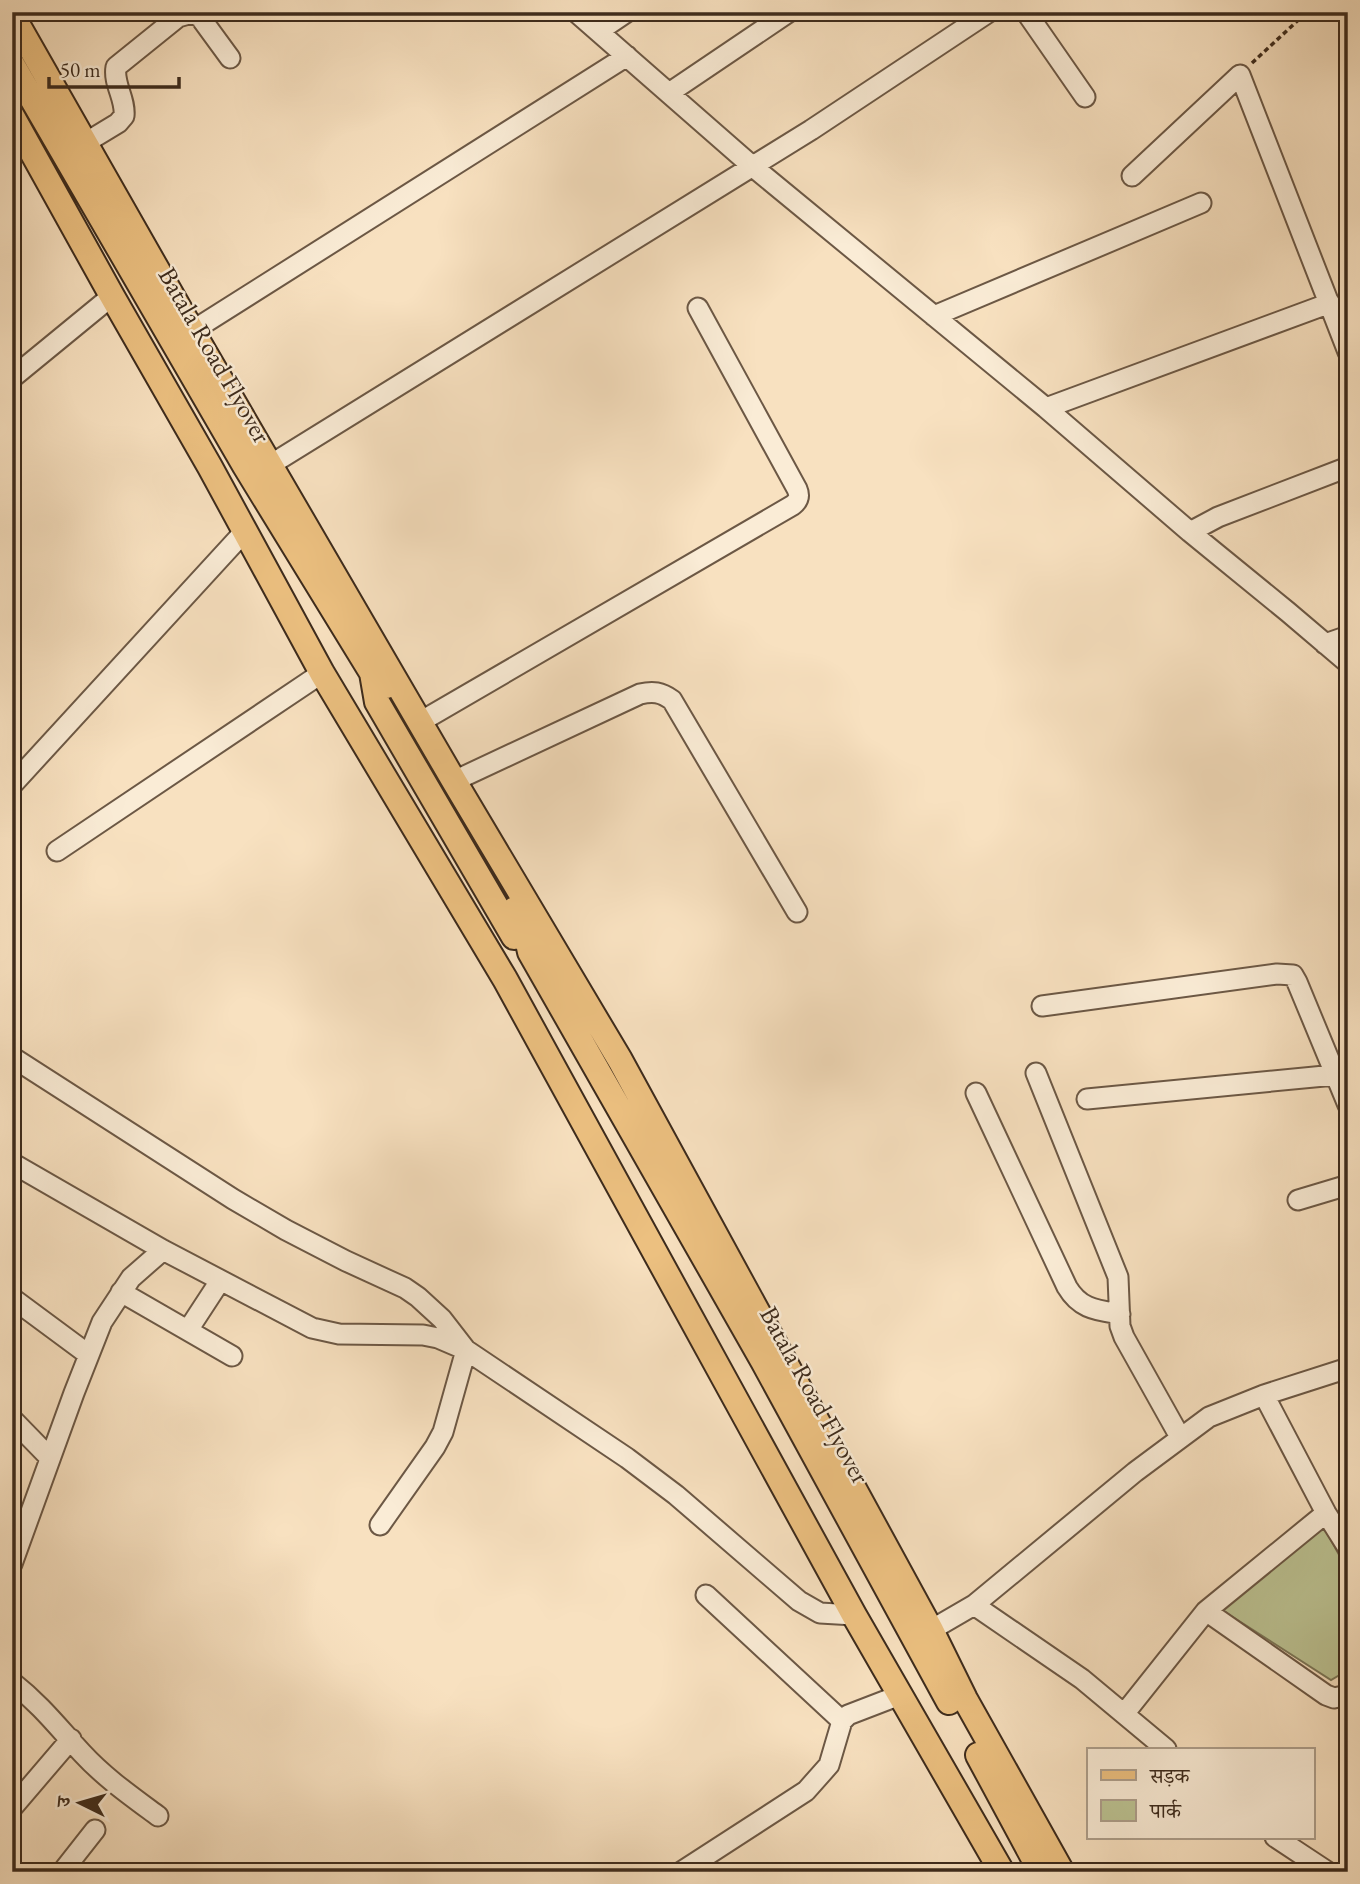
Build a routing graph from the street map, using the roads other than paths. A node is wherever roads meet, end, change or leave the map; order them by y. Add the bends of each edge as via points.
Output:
1 (576, 12) edge
2 (626, 12) edge
3 (789, 12) edge
4 (989, 12) edge
5 (1026, 12) edge
6 (12, 15) edge
7 (599, 31) junction
8 (627, 56) junction
9 (230, 58) dead end
10 (12, 64) edge
11 (669, 93) junction
12 (1085, 97) dead end
13 (12, 116) edge
14 (85, 143) junction
15 (752, 166) junction
16 (1132, 176) dead end
17 (1201, 203) dead end
18 (112, 296) junction
19 (1330, 303) junction
20 (698, 308) dead end
21 (934, 316) junction
22 (192, 331) junction
23 (1348, 352) edge
24 (12, 378) edge
25 (1046, 408) junction
26 (270, 465) junction
27 (1348, 467) edge
28 (245, 531) junction
29 (1190, 533) junction
30 (1348, 636) edge
31 (1325, 644) junction
32 (1348, 663) edge
33 (322, 673) junction
34 (420, 722) junction
35 (16, 775) edge
36 (454, 781) junction
37 (57, 850) dead end
38 (797, 912) dead end
39 (1042, 1006) dead end
40 (12, 1057) edge
41 (1036, 1073) dead end
42 (1335, 1075) junction
43 (976, 1093) dead end
44 (1087, 1099) dead end
45 (1348, 1105) edge
46 (12, 1163) edge
47 (1348, 1185) edge
48 (1298, 1200) dead end
49 (163, 1250) junction
50 (220, 1281) junction
51 (121, 1292) junction
52 (12, 1298) edge
53 (1120, 1314) junction
54 (188, 1330) junction
55 (466, 1350) junction
56 (89, 1355) junction
57 (232, 1356) dead end
58 (1348, 1368) edge
59 (1264, 1395) junction
60 (12, 1419) edge
61 (1180, 1437) junction
62 (50, 1458) junction
63 (1326, 1513) junction
64 (380, 1525) dead end
65 (1348, 1548) edge
66 (12, 1564) edge
67 (706, 1595) dead end
68 (974, 1605) junction
69 (1206, 1611) junction
70 (854, 1615) junction
71 (931, 1630) junction
72 (12, 1682) edge
73 (900, 1695) junction
74 (1343, 1701) edge
75 (1124, 1714) junction
76 (842, 1721) junction
77 (71, 1739) junction
78 (1165, 1748) edge
79 (12, 1808) edge
80 (158, 1816) dead end
81 (95, 1830) dead end
82 (1278, 1839) edge
83 (62, 1872) edge
84 (681, 1872) edge
85 (1002, 1872) edge
86 (1041, 1872) edge
87 (1062, 1872) edge
88 (1328, 1872) edge

1 - 7 street
2 - 7 street
3 - 11 street
4 - 15 street
5 - 12 street
6 - 14 main road
7 - 8 street
8 - 11 street
8 - 22 street
9 - 14 street via 200,17 192,13 178,17 120,61 115,80 124,116
10 - 86 main road, Batala Road Flyover via 238,455 372,673 383,713 512,935 530,952 763,1361
11 - 15 street
13 - 18 main road
14 - 22 main road
15 - 21 street
15 - 26 street
16 - 19 street via 1240,75
17 - 21 street
18 - 24 street
18 - 28 main road
19 - 23 street
19 - 25 street
20 - 34 street via 797,489 797,501
21 - 25 street
22 - 26 main road
25 - 29 street
26 - 34 main road
27 - 29 street via 1218,517
28 - 33 main road
28 - 35 street
29 - 31 street
30 - 31 street
31 - 32 street
33 - 37 street
33 - 70 main road via 505,979
34 - 36 main road
36 - 38 street via 640,694 665,695
36 - 71 main road via 620,1060
39 - 42 street via 1293,975
40 - 55 street via 242,1205 412,1293 443,1318
41 - 53 street via 1118,1277
42 - 44 street
42 - 45 street
43 - 53 street via 1073,1297 1085,1306
46 - 49 street
47 - 48 street
49 - 50 street
49 - 51 street
50 - 54 street
50 - 55 street via 312,1328 340,1334 423,1335
51 - 54 street
51 - 56 street
52 - 56 street
53 - 61 street via 1124,1337
54 - 57 street
55 - 64 street via 440,1439
55 - 70 street via 627,1458 799,1601 830,1615
56 - 62 street
58 - 59 street
59 - 61 street via 1224,1409
59 - 63 street
60 - 62 street
61 - 68 street
62 - 66 street
63 - 65 street
63 - 69 street
67 - 76 street
68 - 71 street
68 - 75 street
69 - 74 street via 1326,1695
69 - 75 street
70 - 73 main road
71 - 87 main road
72 - 77 street via 44,1708
73 - 76 street
73 - 85 main road
75 - 78 street
76 - 84 street via 829,1765 806,1791
77 - 79 street
77 - 80 street via 110,1781
81 - 83 street
82 - 88 street

